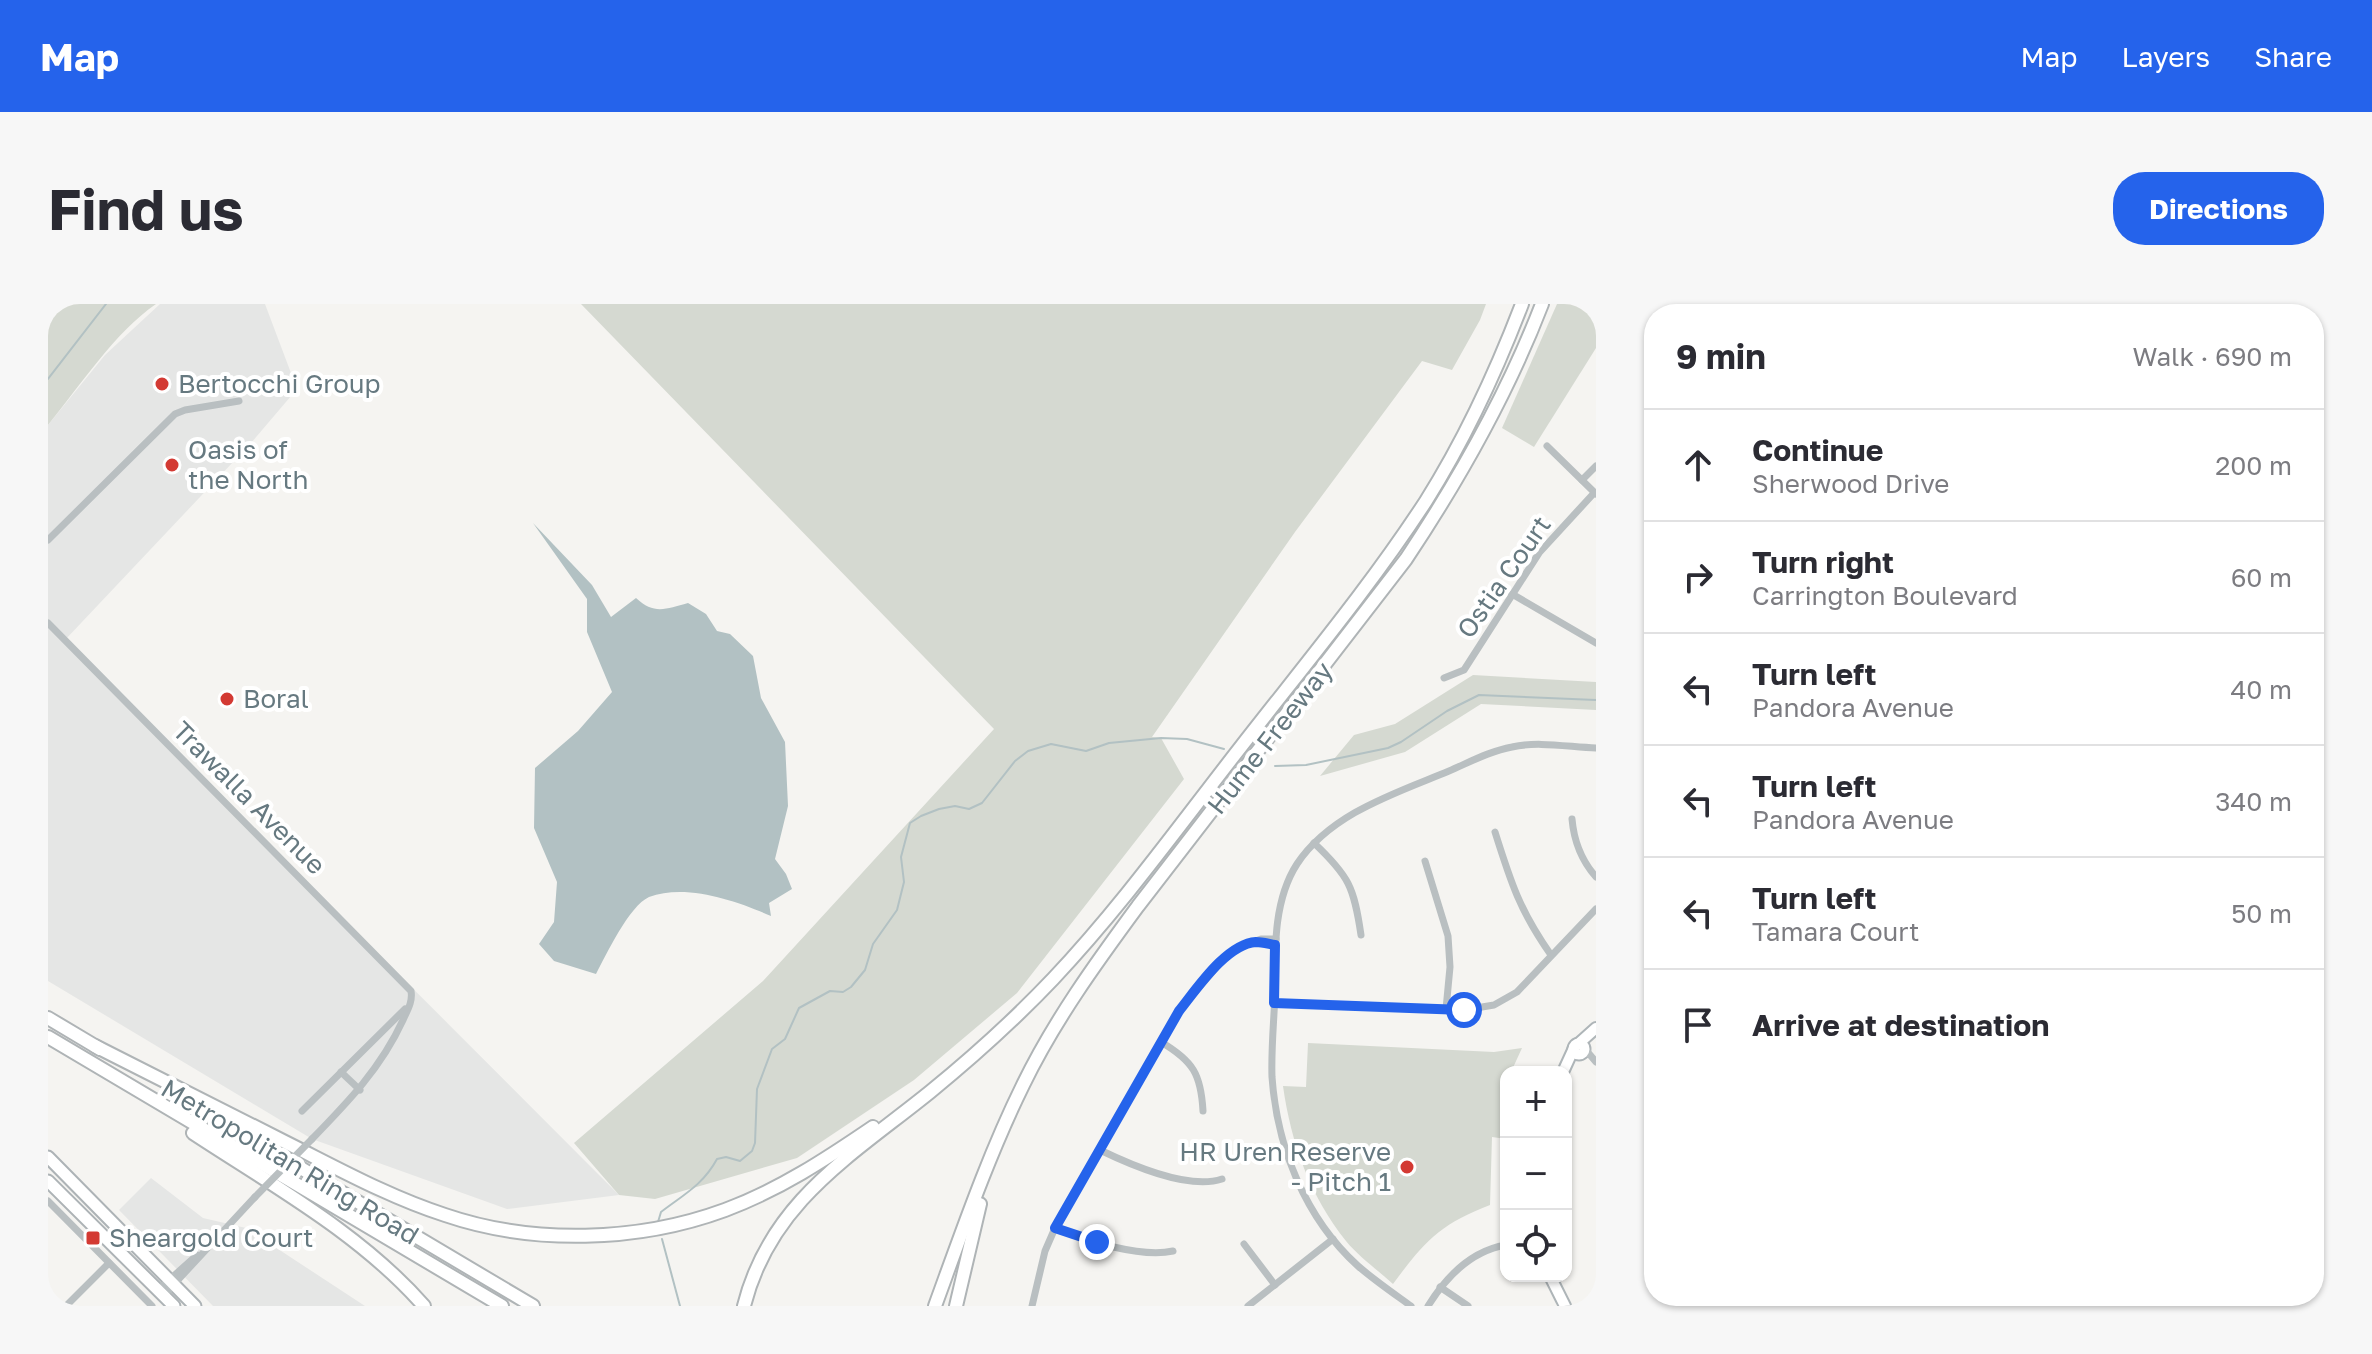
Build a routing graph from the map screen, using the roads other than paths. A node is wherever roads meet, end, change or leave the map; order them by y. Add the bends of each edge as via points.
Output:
1 (1522, 304) edge
2 (1542, 304) edge
3 (239, 401) dead end
4 (1547, 446) dead end
5 (1596, 466) edge
6 (1582, 480) junction
7 (1595, 494) edge
8 (48, 540) edge
9 (1512, 594) junction
10 (48, 623) edge
11 (1596, 643) edge
12 (1444, 678) dead end
13 (1596, 748) edge
14 (1572, 819) dead end
15 (1495, 832) dead end
16 (1314, 843) junction
17 (1425, 861) dead end
18 (1596, 877) edge
19 (1596, 909) edge
20 (1361, 935) dead end
21 (1276, 942) junction
22 (1551, 955) junction
23 (1274, 1003) junction
24 (410, 1005) junction
25 (1446, 1009) junction
26 (48, 1018) edge
27 (1595, 1030) edge
28 (48, 1037) edge
29 (1161, 1042) junction
30 (95, 1046) junction
31 (68, 1049) junction
32 (1580, 1050) junction
33 (1595, 1061) edge
34 (1568, 1066) edge
35 (957, 1069) junction
36 (341, 1072) junction
37 (360, 1090) junction
38 (302, 1111) dead end
39 (1203, 1111) dead end
40 (1100, 1150) junction
41 (48, 1157) edge
42 (989, 1166) junction
43 (1222, 1179) dead end
44 (48, 1181) edge
45 (48, 1201) edge
46 (1055, 1228) junction
47 (128, 1238) junction
48 (1333, 1239) junction
49 (1244, 1244) dead end
50 (1500, 1247) edge
51 (1173, 1251) dead end
52 (119, 1253) junction
53 (109, 1263) junction
54 (171, 1282) junction
55 (1553, 1282) edge
56 (1275, 1285) junction
57 (1440, 1287) junction
58 (160, 1294) junction
59 (66, 1306) edge
60 (152, 1306) edge
61 (174, 1306) edge
62 (195, 1306) edge
63 (424, 1306) edge
64 (502, 1306) edge
65 (533, 1306) edge
66 (744, 1306) edge
67 (935, 1306) edge
68 (956, 1306) edge
69 (1032, 1306) edge
70 (1248, 1306) edge
71 (1411, 1306) edge
72 (1428, 1306) edge
73 (1468, 1306) edge
74 (1565, 1306) edge

1 - 35 highway, Hume Freeway via 1452,457 1370,582 1082,946
2 - 42 highway, Hume Freeway via 1492,416 1439,509 1382,593 1090,972 1023,1085
3 - 8 street via 175,414
4 - 6 street
5 - 6 street
6 - 7 street
7 - 9 street, Ostia Court via 1539,553
9 - 11 street
9 - 12 street, Ostia Court via 1464,670
10 - 24 street, Trawalla Avenue via 404,981 412,995
13 - 16 street via 1533,745 1495,752 1394,793
14 - 18 street via 1581,856
15 - 22 street via 1518,903
16 - 20 street via 1351,883
16 - 21 street via 1289,880
17 - 25 street via 1448,936
19 - 22 street
21 - 23 street
21 - 29 street via 1256,942 1226,956 1179,1011
22 - 25 street via 1517,992 1494,1005
23 - 25 street
23 - 48 street via 1272,1076 1281,1135 1300,1186
24 - 36 street
24 - 37 street
26 - 30 highway, Metropolitan Ring Road
27 - 32 street
28 - 31 highway, Metropolitan Ring Road
29 - 39 street via 1183,1057 1199,1078
29 - 40 street
30 - 35 highway via 424,1208 470,1223 550,1235 626,1233 725,1210 814,1167
30 - 65 highway, Metropolitan Ring Road
31 - 63 highway via 350,1239
31 - 64 highway, Metropolitan Ring Road
32 - 33 street
32 - 34 street
35 - 66 highway via 833,1168 788,1213 755,1271
36 - 37 street
36 - 38 street
37 - 54 street, bridge
40 - 43 street via 1157,1173 1210,1183
40 - 46 street
41 - 47 main road
42 - 67 highway
42 - 68 highway
44 - 52 main road
45 - 53 street
46 - 51 street via 1097,1242 1159,1254
46 - 69 street
47 - 52 main road
47 - 54 main road
48 - 56 street
48 - 71 street via 1357,1265
49 - 56 street
50 - 57 street via 1466,1261
52 - 58 main road
53 - 59 street
53 - 60 street
54 - 58 street
54 - 62 main road
55 - 74 street
56 - 70 street
57 - 72 street
57 - 73 street
58 - 61 main road

